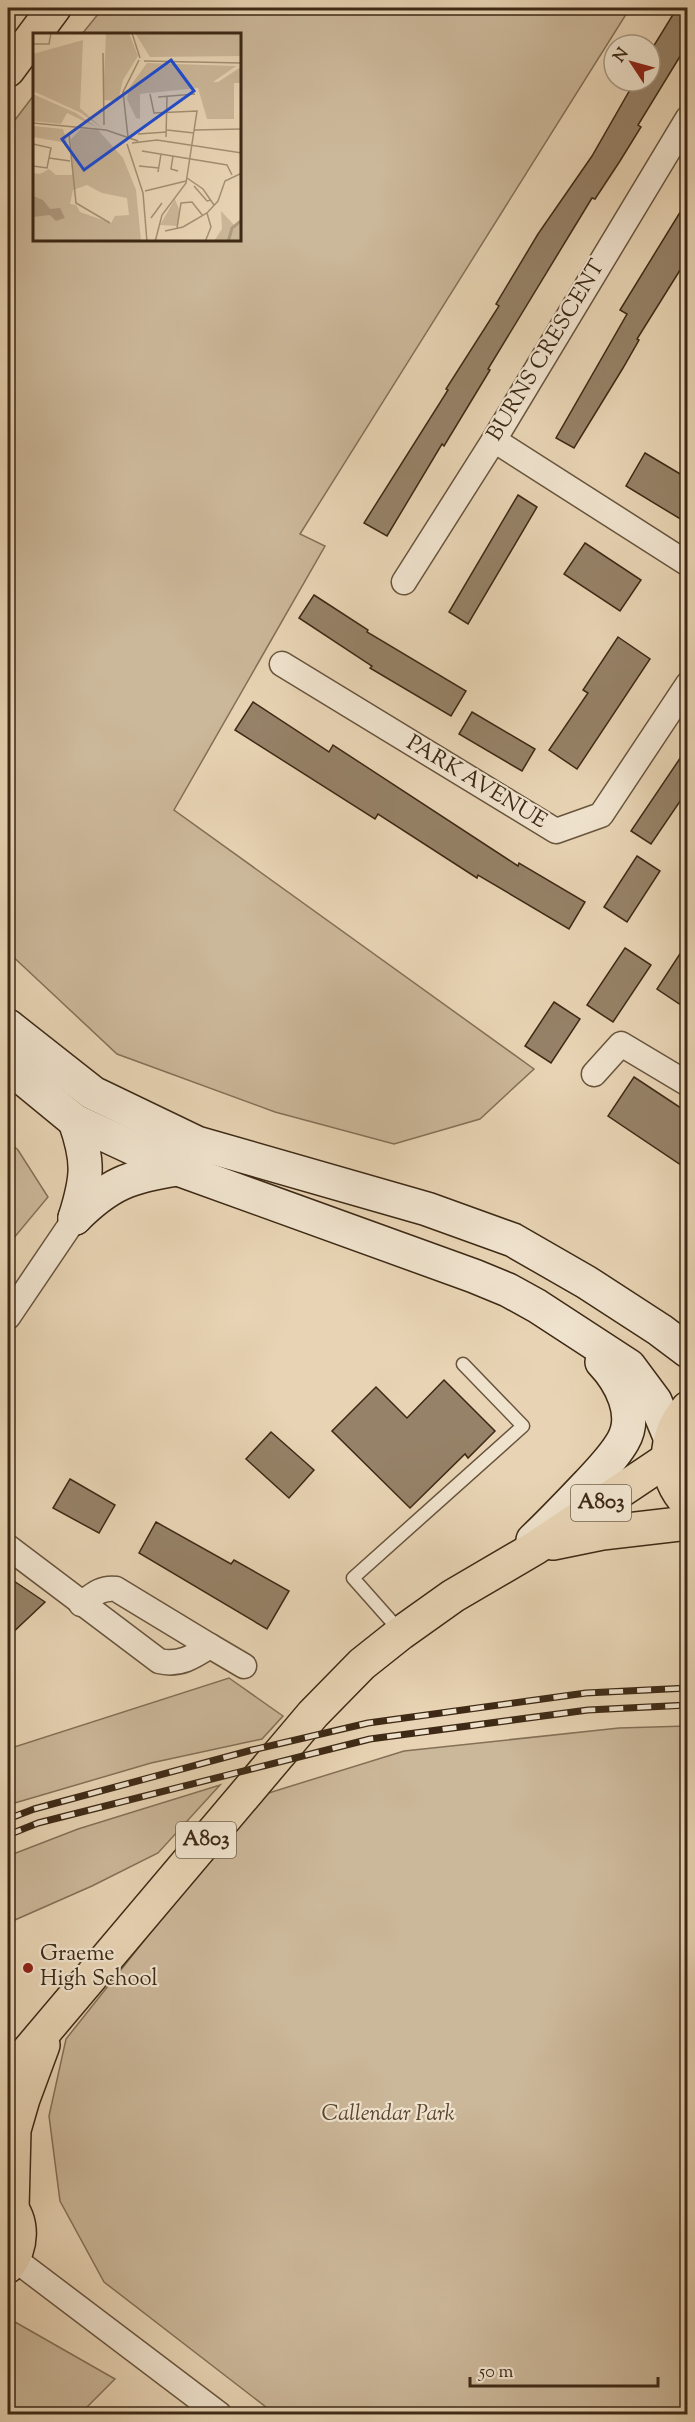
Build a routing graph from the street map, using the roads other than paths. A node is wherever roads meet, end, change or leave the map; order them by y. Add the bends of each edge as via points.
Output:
1 (54, 8) edge
2 (35, 33) edge
3 (33, 36) edge
4 (8, 70) edge
5 (687, 118) edge
6 (494, 440) junction
7 (687, 564) edge
8 (404, 582) dead end
9 (282, 664) dead end
10 (687, 684) edge
11 (8, 1026) edge
12 (8, 1066) edge
13 (594, 1074) dead end
14 (687, 1084) edge
15 (75, 1120) junction
16 (178, 1169) junction
17 (75, 1218) junction
18 (8, 1317) edge
19 (687, 1351) edge
20 (463, 1364) dead end
21 (618, 1367) junction
22 (687, 1408) edge
23 (669, 1448) junction
24 (687, 1504) edge
25 (687, 1523) edge
26 (8, 1547) edge
27 (535, 1548) junction
28 (500, 1569) junction
29 (81, 1604) junction
30 (401, 1633) junction
31 (210, 1646) junction
32 (243, 1666) dead end
33 (53, 2019) junction
34 (8, 2075) edge
35 (10, 2206) edge
36 (10, 2262) edge
37 (219, 2415) edge

1 - 2 main road
3 - 4 main road
5 - 6 street, BURNS CRESCENT
6 - 7 street
6 - 8 street, BURNS CRESCENT
9 - 10 street, PARK AVENUE via 556,831 602,815
11 - 19 main road via 93,1093 197,1143 427,1209 513,1240 586,1282
12 - 15 main road
13 - 14 street via 621,1044
15 - 16 main road
15 - 17 main road via 85,1149 87,1174
16 - 17 main road via 141,1175 116,1185 95,1198
16 - 21 main road via 508,1290 537,1306
17 - 18 street
20 - 30 lane via 523,1426 353,1578
21 - 23 main road via 655,1401
21 - 28 main road via 628,1417 624,1440 580,1493
22 - 23 main road, A803
23 - 24 main road via 670,1474
23 - 27 main road, A803
25 - 27 main road, A803 via 602,1533
26 - 29 street
27 - 28 main road, A803
28 - 30 main road, A803
29 - 31 street via 97,1591 116,1589
29 - 31 street via 159,1661 182,1662
30 - 33 main road, A803 via 362,1664 313,1714
31 - 32 street
33 - 34 main road, A803
33 - 35 main road, A803 via 14,2130
35 - 36 main road, A803 via 20,2234
36 - 37 street

